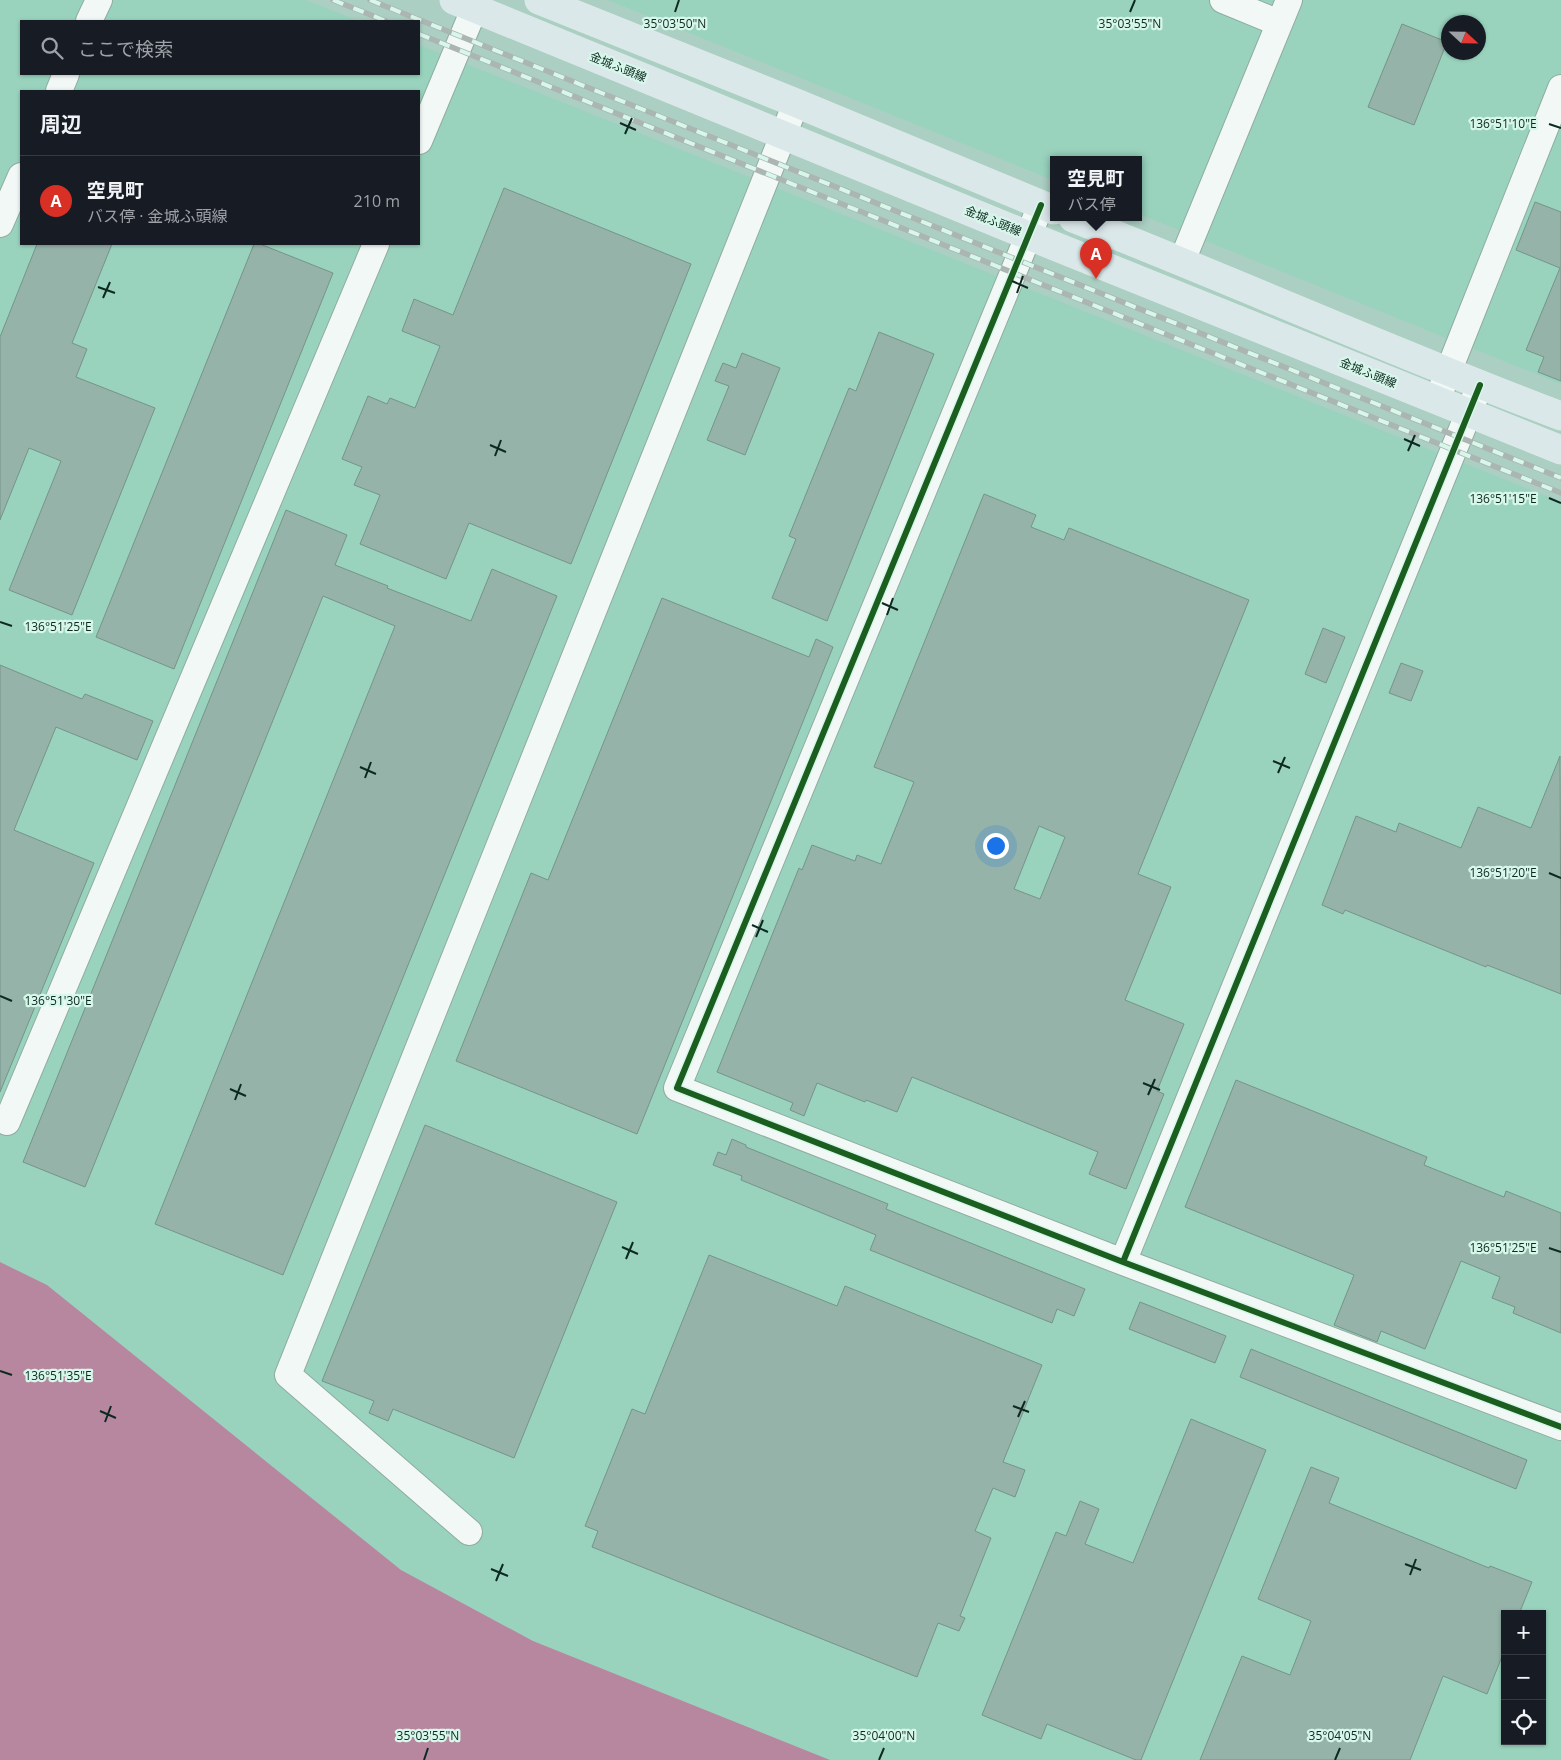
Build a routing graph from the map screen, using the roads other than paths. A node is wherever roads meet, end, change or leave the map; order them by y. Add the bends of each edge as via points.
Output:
1 (99, 0) edge
2 (539, 0) edge
3 (1223, 0) edge
4 (469, 3) edge
5 (1284, 11) edge
6 (89, 20) edge
7 (66, 75) edge
8 (1561, 88) edge
9 (58, 90) edge
10 (796, 104) junction
11 (783, 134) junction
12 (420, 138) edge
13 (20, 178) edge
14 (1047, 208) edge
15 (1081, 221) edge
16 (0, 224) edge
17 (1027, 236) junction
18 (376, 245) edge
19 (1182, 261) junction
20 (1448, 372) junction
21 (1480, 385) junction
22 (1437, 400) junction
23 (1468, 414) junction
24 (1561, 416) edge
25 (1561, 450) edge
26 (7, 1122) dead end
27 (1123, 1262) junction
28 (1561, 1427) edge
29 (469, 1532) dead end

1 - 6 street
2 - 10 main road
3 - 5 street
4 - 11 main road, 金城ふ頭線
4 - 12 street
5 - 19 street
7 - 9 street
8 - 20 street
10 - 11 street
10 - 14 main road
11 - 17 main road, 金城ふ頭線
11 - 29 street via 288,1375
13 - 16 street
14 - 17 street
15 - 19 main road
17 - 22 main road, 金城ふ頭線
17 - 27 street via 677,1088
18 - 26 street
19 - 20 main road
20 - 21 main road
20 - 22 street
21 - 23 street
21 - 24 main road
22 - 23 main road, 金城ふ頭線
23 - 25 main road, 金城ふ頭線
23 - 27 street
27 - 28 street

